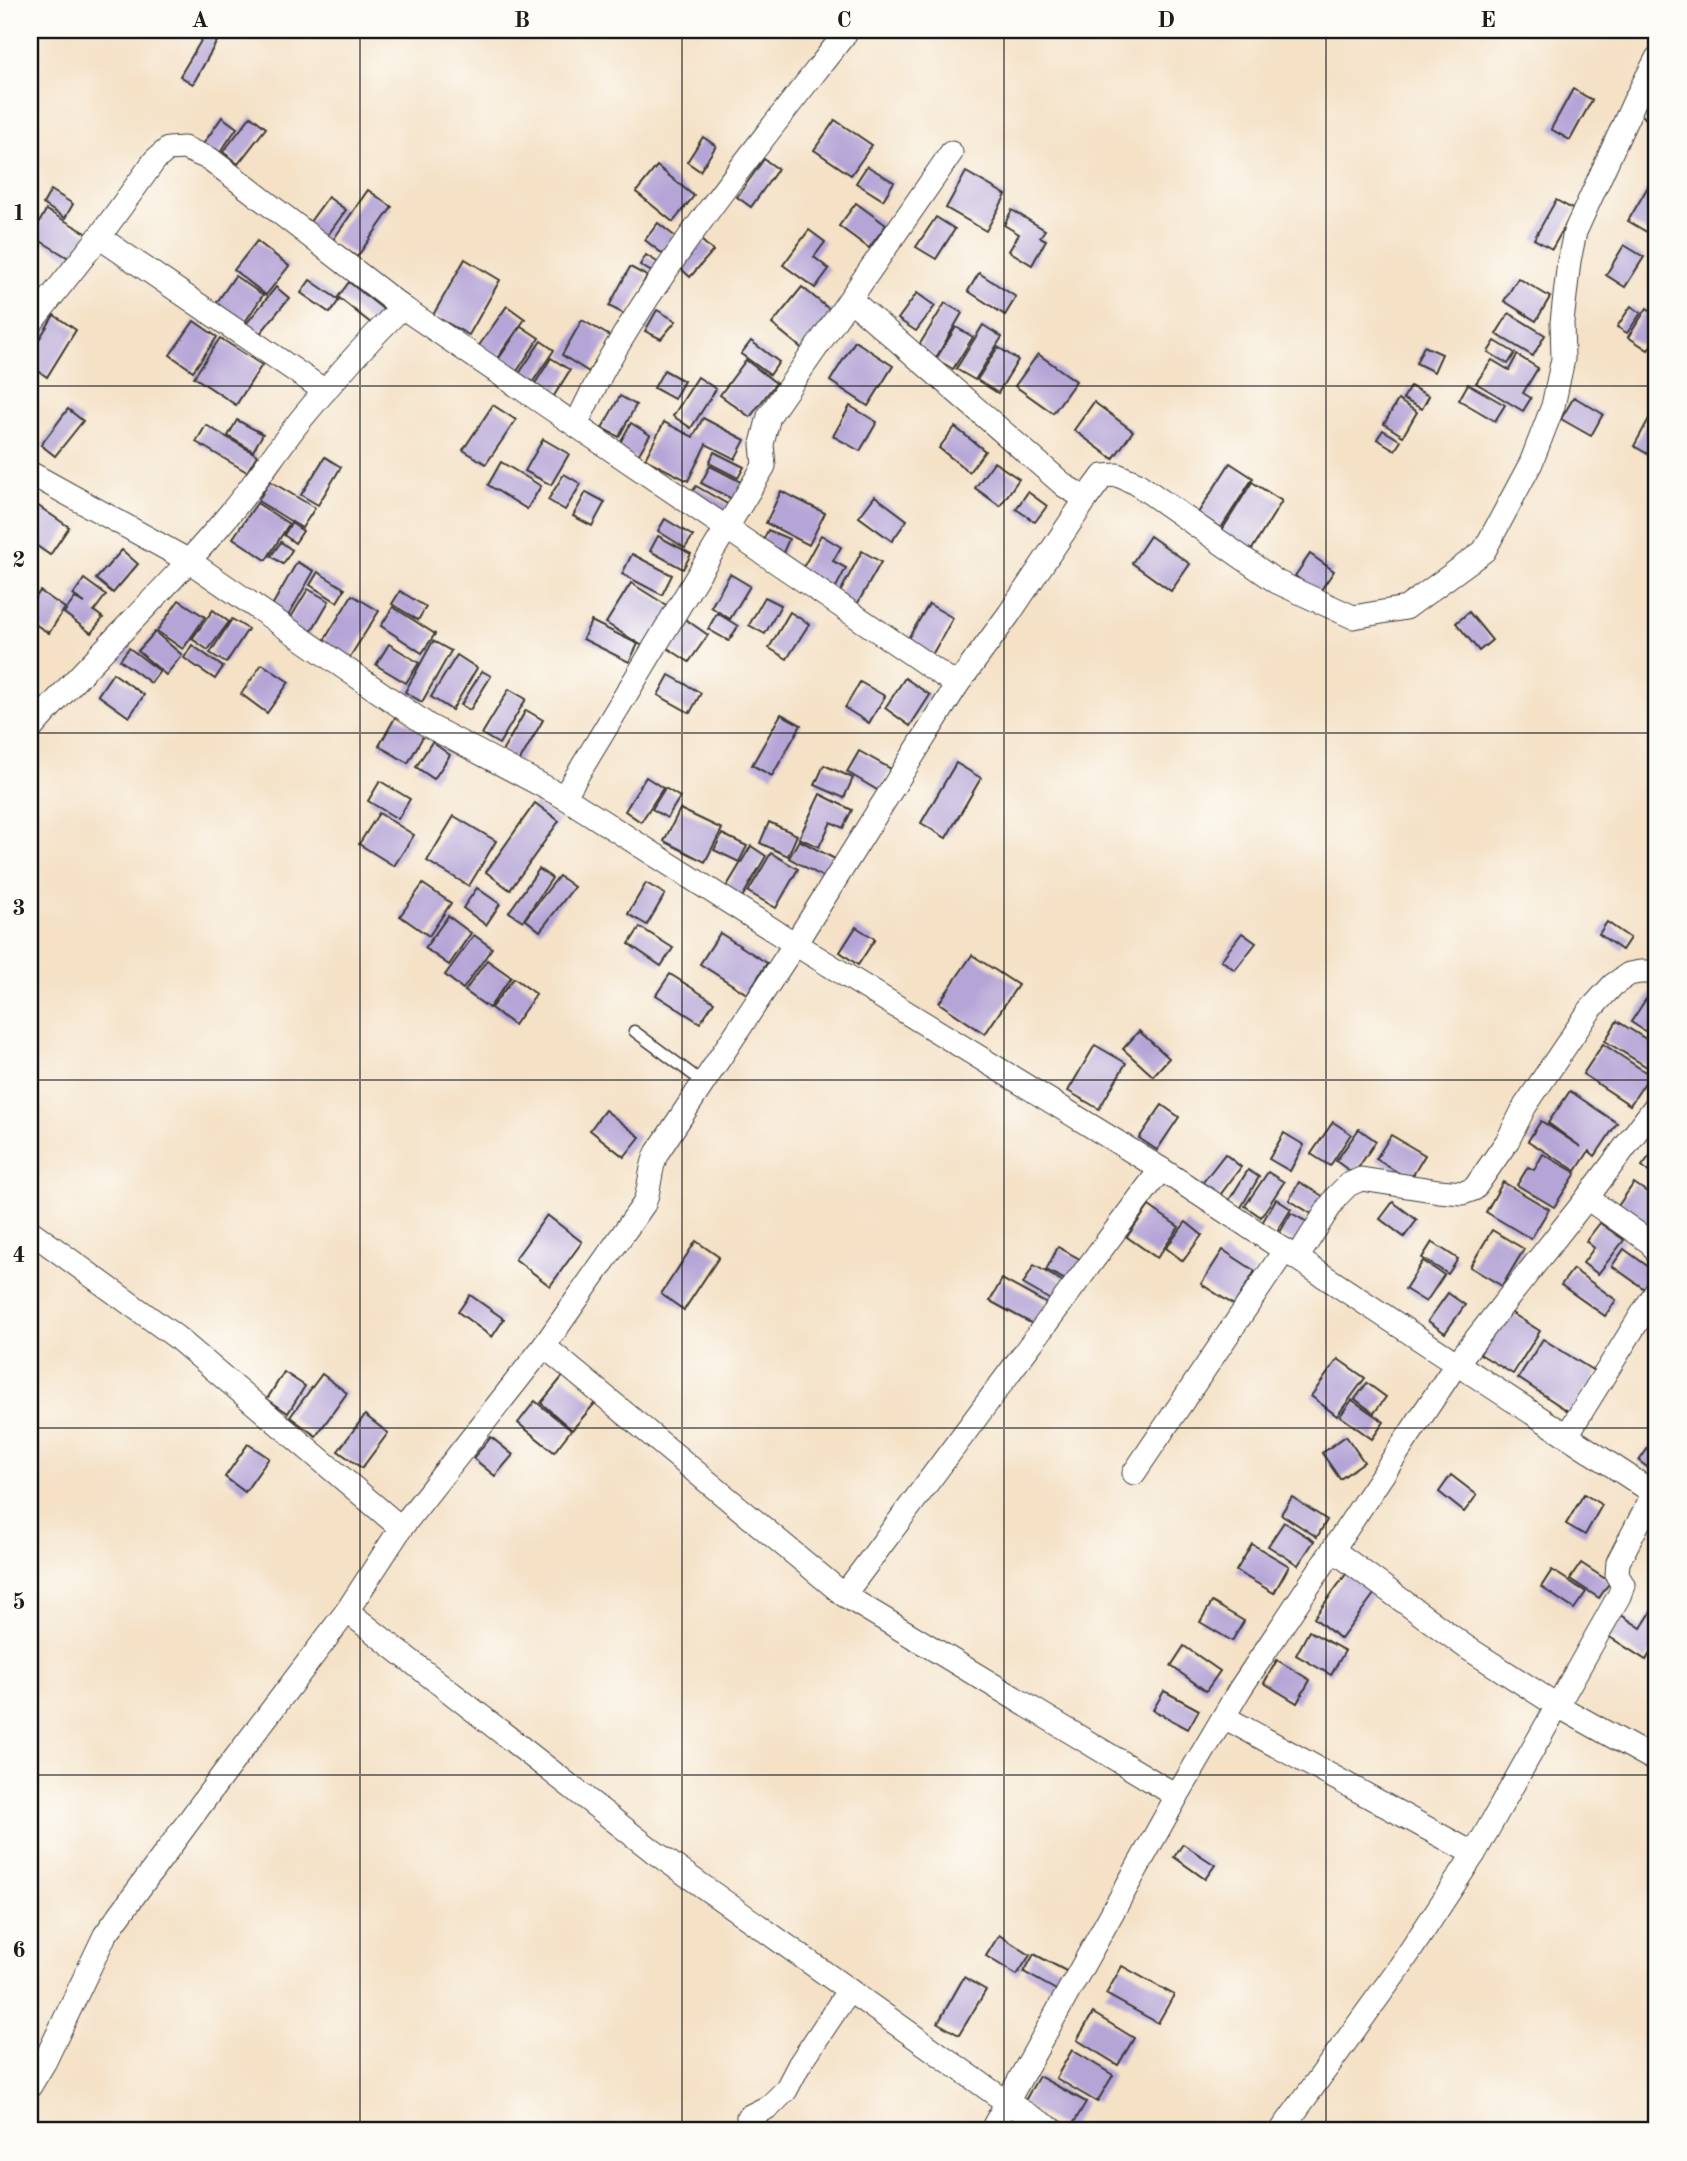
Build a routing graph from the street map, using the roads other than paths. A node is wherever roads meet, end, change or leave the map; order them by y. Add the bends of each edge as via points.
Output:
1 (848, 30) edge
2 (1657, 58) edge
3 (951, 153) dead end
4 (99, 237) junction
5 (851, 300) junction
6 (402, 307) junction
7 (30, 324) edge
8 (325, 391) junction
9 (576, 425) junction
10 (30, 473) edge
11 (1086, 499) junction
12 (727, 527) junction
13 (189, 561) junction
14 (957, 685) junction
15 (30, 730) edge
16 (564, 797) junction
17 (795, 944) junction
18 (1657, 976) edge
19 (634, 1031) dead end
20 (704, 1083) junction
21 (1657, 1104) edge
22 (1161, 1169) junction
23 (1587, 1198) junction
24 (30, 1231) edge
25 (1657, 1253) edge
26 (1291, 1254) junction
27 (1657, 1290) edge
28 (544, 1346) junction
29 (1457, 1363) junction
30 (1567, 1435) junction
31 (1134, 1473) dead end
32 (1656, 1494) edge
33 (401, 1528) junction
34 (1333, 1550) junction
35 (844, 1595) junction
36 (347, 1611) junction
37 (1558, 1706) junction
38 (1224, 1717) junction
39 (1657, 1761) edge
40 (1177, 1796) junction
41 (1474, 1854) junction
42 (849, 1990) junction
43 (30, 2087) edge
44 (1008, 2103) junction
45 (748, 2116) dead end
46 (990, 2131) edge
47 (1055, 2131) edge
48 (1281, 2131) edge

1 - 9 street via 718,197 669,268 612,354
2 - 11 street via 1575,232 1562,322 1563,359 1553,406 1531,463 1483,551 1406,608 1353,617 1277,582 1136,483 1117,475 1103,476
3 - 5 street
4 - 6 street via 155,160 168,149 184,148 211,159
4 - 7 street
4 - 8 street
5 - 11 street via 1065,486
5 - 12 street via 769,416 762,444 764,466
6 - 8 street
6 - 9 street
8 - 13 street
9 - 12 street
10 - 13 street
11 - 14 street
12 - 14 street
12 - 16 street
13 - 15 street
13 - 16 street via 429,726
14 - 17 street
16 - 17 street
17 - 20 street
17 - 22 street
18 - 26 street via 1651,972 1629,974 1590,1010 1474,1189 1439,1191 1361,1179 1336,1197
19 - 20 lane
20 - 28 street via 653,1161 644,1204
21 - 23 street
22 - 26 street
22 - 35 street
23 - 25 street
23 - 29 street
24 - 33 street via 176,1338
26 - 29 street
26 - 31 street
27 - 30 street
28 - 33 street
28 - 35 street
29 - 30 street
29 - 34 street
30 - 32 street
32 - 37 street via 1618,1562 1617,1575 1623,1585 1619,1596
33 - 36 street
34 - 37 street via 1466,1647
34 - 38 street
35 - 40 street
36 - 42 street via 653,1851
36 - 43 street via 105,1935
37 - 39 street
37 - 41 street
38 - 40 street
38 - 41 street
40 - 44 street
41 - 48 street via 1399,1968
42 - 44 street
42 - 45 street via 786,2090 770,2106
44 - 46 street
44 - 47 street

